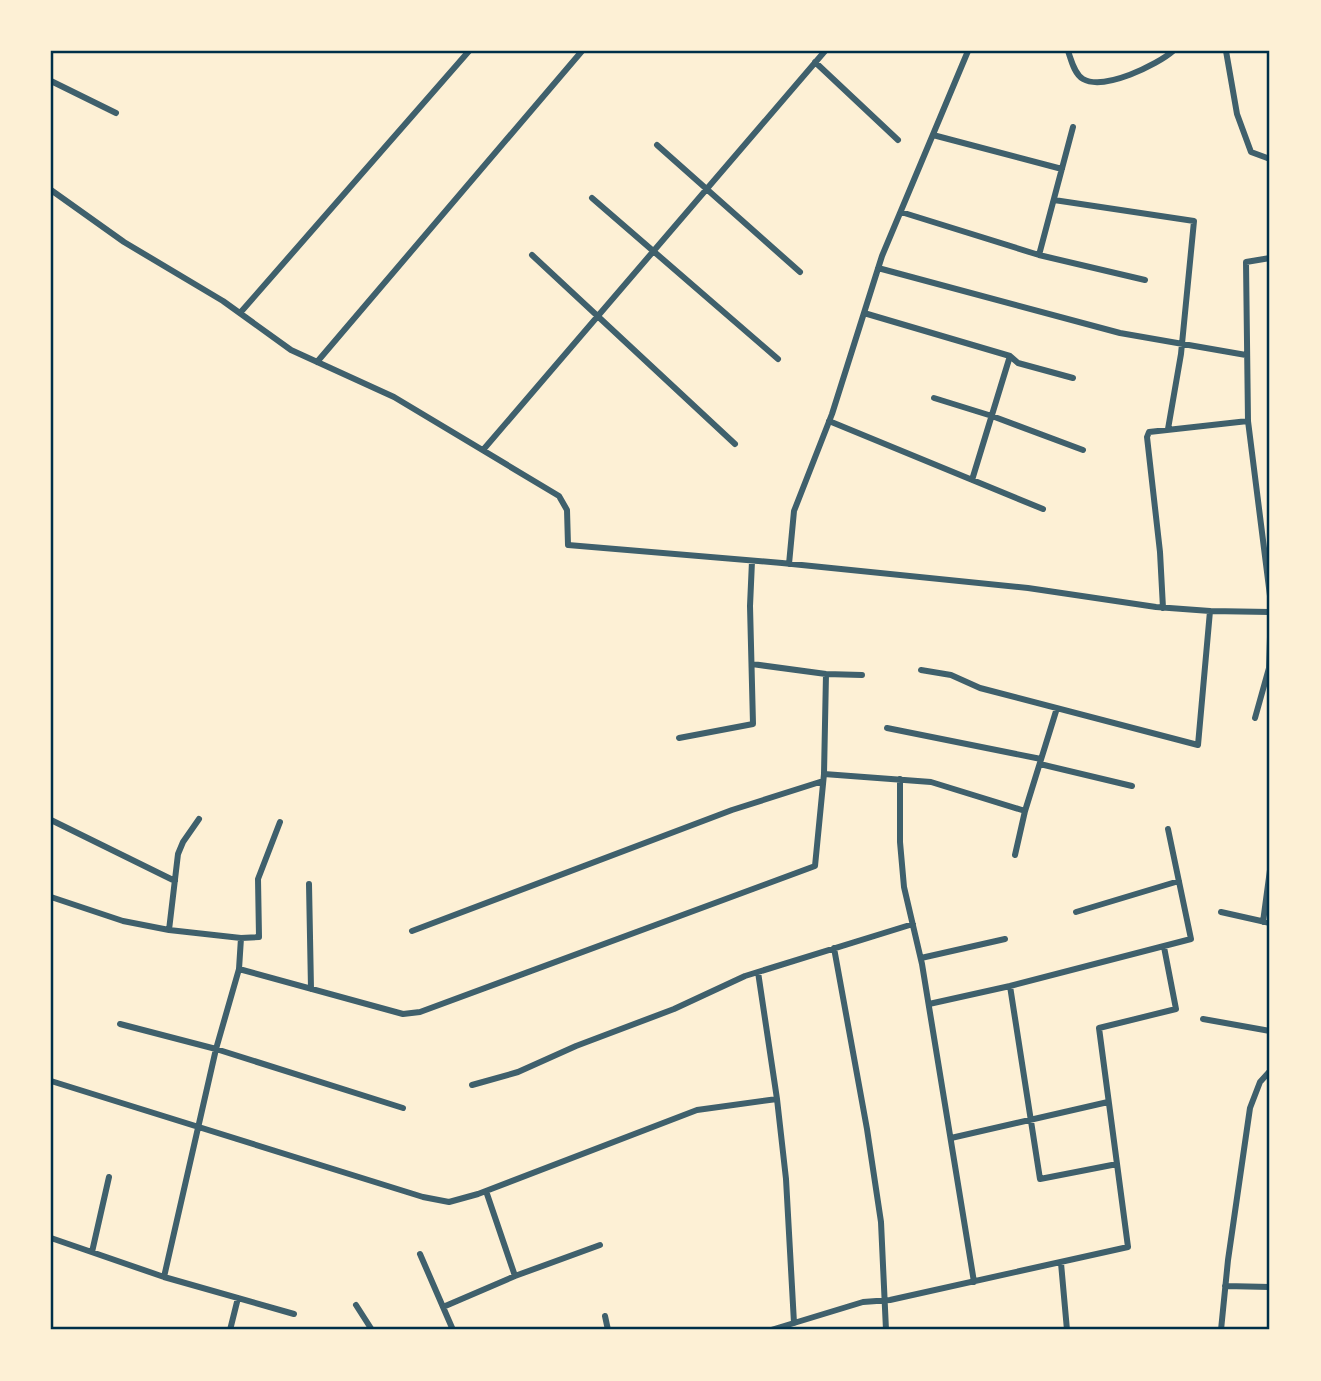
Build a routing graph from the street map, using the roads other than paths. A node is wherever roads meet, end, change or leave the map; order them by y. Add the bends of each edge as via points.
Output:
1 (469, 51) edge
2 (582, 51) edge
3 (825, 51) edge
4 (968, 51) edge
5 (1068, 51) edge
6 (1174, 51) edge
7 (1226, 51) edge
8 (815, 62) junction
9 (51, 81) edge
10 (116, 113) dead end
11 (1073, 127) dead end
12 (933, 135) junction
13 (898, 140) dead end
14 (657, 145) dead end
15 (1270, 159) edge
16 (1062, 169) junction
17 (706, 188) junction
18 (51, 190) edge
19 (592, 198) dead end
20 (1054, 200) junction
21 (901, 212) junction
22 (653, 249) junction
23 (532, 254) dead end
24 (1040, 255) junction
25 (1270, 258) edge
26 (878, 268) junction
27 (800, 272) dead end
28 (1145, 280) dead end
29 (240, 313) junction
30 (864, 313) junction
31 (597, 315) junction
32 (1182, 345) junction
33 (1246, 355) junction
34 (1010, 356) junction
35 (778, 359) dead end
36 (317, 362) junction
37 (1073, 377) dead end
38 (934, 398) dead end
39 (992, 416) junction
40 (829, 421) junction
41 (1248, 421) junction
42 (1168, 429) junction
43 (735, 444) dead end
44 (483, 450) junction
45 (1083, 450) dead end
46 (972, 480) junction
47 (1043, 509) dead end
48 (752, 561) junction
49 (789, 564) junction
50 (1270, 597) edge
51 (1163, 608) junction
52 (1210, 611) junction
53 (1270, 612) edge
54 (1270, 637) edge
55 (752, 664) junction
56 (921, 670) dead end
57 (826, 674) junction
58 (862, 675) dead end
59 (1057, 708) junction
60 (1255, 718) dead end
61 (887, 727) dead end
62 (679, 738) dead end
63 (1041, 762) junction
64 (823, 778) junction
65 (900, 779) junction
66 (1132, 786) dead end
67 (1025, 811) junction
68 (199, 819) dead end
69 (51, 820) edge
70 (280, 822) dead end
71 (1168, 829) dead end
72 (1015, 855) dead end
73 (1270, 870) edge
74 (175, 881) junction
75 (1179, 881) junction
76 (309, 884) dead end
77 (51, 897) edge
78 (1076, 912) dead end
79 (1221, 912) dead end
80 (1267, 923) edge
81 (913, 924) junction
82 (169, 930) junction
83 (412, 931) dead end
84 (241, 938) junction
85 (1005, 939) dead end
86 (1164, 947) junction
87 (834, 948) junction
88 (921, 958) junction
89 (239, 969) junction
90 (758, 972) junction
91 (1010, 986) junction
92 (311, 989) junction
93 (929, 1004) junction
94 (1203, 1019) dead end
95 (120, 1024) dead end
96 (1270, 1031) edge
97 (216, 1049) junction
98 (1270, 1071) edge
99 (51, 1081) edge
100 (472, 1085) dead end
101 (777, 1099) junction
102 (1108, 1102) junction
103 (403, 1108) dead end
104 (1031, 1118) junction
105 (198, 1128) junction
106 (950, 1138) junction
107 (1117, 1164) junction
108 (109, 1177) dead end
109 (486, 1191) junction
110 (51, 1238) edge
111 (600, 1245) dead end
112 (92, 1252) junction
113 (420, 1254) dead end
114 (1061, 1263) junction
115 (515, 1276) junction
116 (164, 1277) junction
117 (974, 1282) junction
118 (1225, 1286) junction
119 (1270, 1286) edge
120 (238, 1298) junction
121 (884, 1301) junction
122 (356, 1305) dead end
123 (443, 1307) junction
124 (294, 1314) dead end
125 (606, 1316) dead end
126 (794, 1323) junction
127 (784, 1328) edge
128 (230, 1330) edge
129 (372, 1330) edge
130 (450, 1330) edge
131 (608, 1330) edge
132 (771, 1330) edge
133 (886, 1330) edge
134 (1067, 1330) edge
135 (1221, 1330) edge

1 - 29 street
2 - 36 street
3 - 8 street
4 - 12 street
5 - 6 street via 1078,75 1093,82 1148,68
7 - 15 street via 1237,114 1251,152
8 - 13 street
8 - 17 street
9 - 10 street
11 - 16 street
12 - 16 street
12 - 21 street
14 - 17 street
16 - 20 street
17 - 22 street
17 - 27 street
18 - 29 street via 124,242
19 - 22 street
20 - 24 street
20 - 32 street via 1194,221
21 - 24 street
21 - 26 street
22 - 31 street
22 - 35 street
23 - 31 street
24 - 28 street
25 - 33 street via 1246,262
26 - 30 street
26 - 32 street via 1120,333
29 - 36 street via 291,350
30 - 34 street
30 - 40 street
31 - 43 street
31 - 44 street
32 - 33 street
32 - 42 street
33 - 41 street
34 - 37 street via 1018,363
34 - 39 street
36 - 44 street via 394,397
38 - 39 street
39 - 45 street
39 - 46 street
40 - 46 street
40 - 49 street via 794,511
41 - 42 street
41 - 50 street
42 - 51 street via 1152,431 1147,437
44 - 48 street via 559,496 567,510 568,545
46 - 47 street
48 - 49 street
48 - 55 street
49 - 51 street via 1028,588
51 - 52 street
52 - 53 street
52 - 59 street via 1198,745
54 - 60 street via 1269,668
55 - 57 street
55 - 62 street via 754,724
56 - 59 street
57 - 58 street
57 - 64 street
59 - 63 street
61 - 63 street
63 - 66 street
63 - 67 street
64 - 65 street
64 - 83 street
64 - 92 street via 815,866 420,1012 403,1014
65 - 67 street via 931,782
65 - 81 street via 904,887
67 - 72 street
68 - 74 street via 178,854
69 - 74 street
70 - 84 street via 258,879 259,937
71 - 75 street
73 - 80 street
74 - 82 street
75 - 78 street
75 - 86 street via 1191,939
76 - 92 street
77 - 82 street via 122,921
79 - 80 street
81 - 87 street
81 - 88 street
82 - 84 street
84 - 89 street
85 - 88 street
86 - 91 street
86 - 102 street via 1176,1009 1098,1028
87 - 90 street
87 - 121 street via 881,1222
88 - 93 street
89 - 92 street
89 - 97 street
90 - 100 street via 518,1072
90 - 101 street
91 - 93 street
91 - 104 street
93 - 106 street
94 - 96 street
95 - 97 street
97 - 103 street
97 - 105 street
98 - 118 street via 1250,1108
99 - 105 street
101 - 109 street via 696,1110
101 - 126 street
102 - 104 street
102 - 107 street
104 - 106 street
104 - 107 street via 1040,1178
105 - 109 street via 423,1197 449,1202
105 - 116 street
106 - 117 street
107 - 114 street via 1128,1247
108 - 112 street
109 - 115 street
110 - 112 street
111 - 115 street
112 - 116 street
113 - 123 street
114 - 117 street
114 - 134 street
115 - 123 street
116 - 120 street
117 - 121 street
118 - 119 street
118 - 135 street
120 - 124 street
120 - 128 street
121 - 126 street
121 - 133 street
122 - 129 street
123 - 130 street
125 - 131 street
126 - 127 street
127 - 132 street

